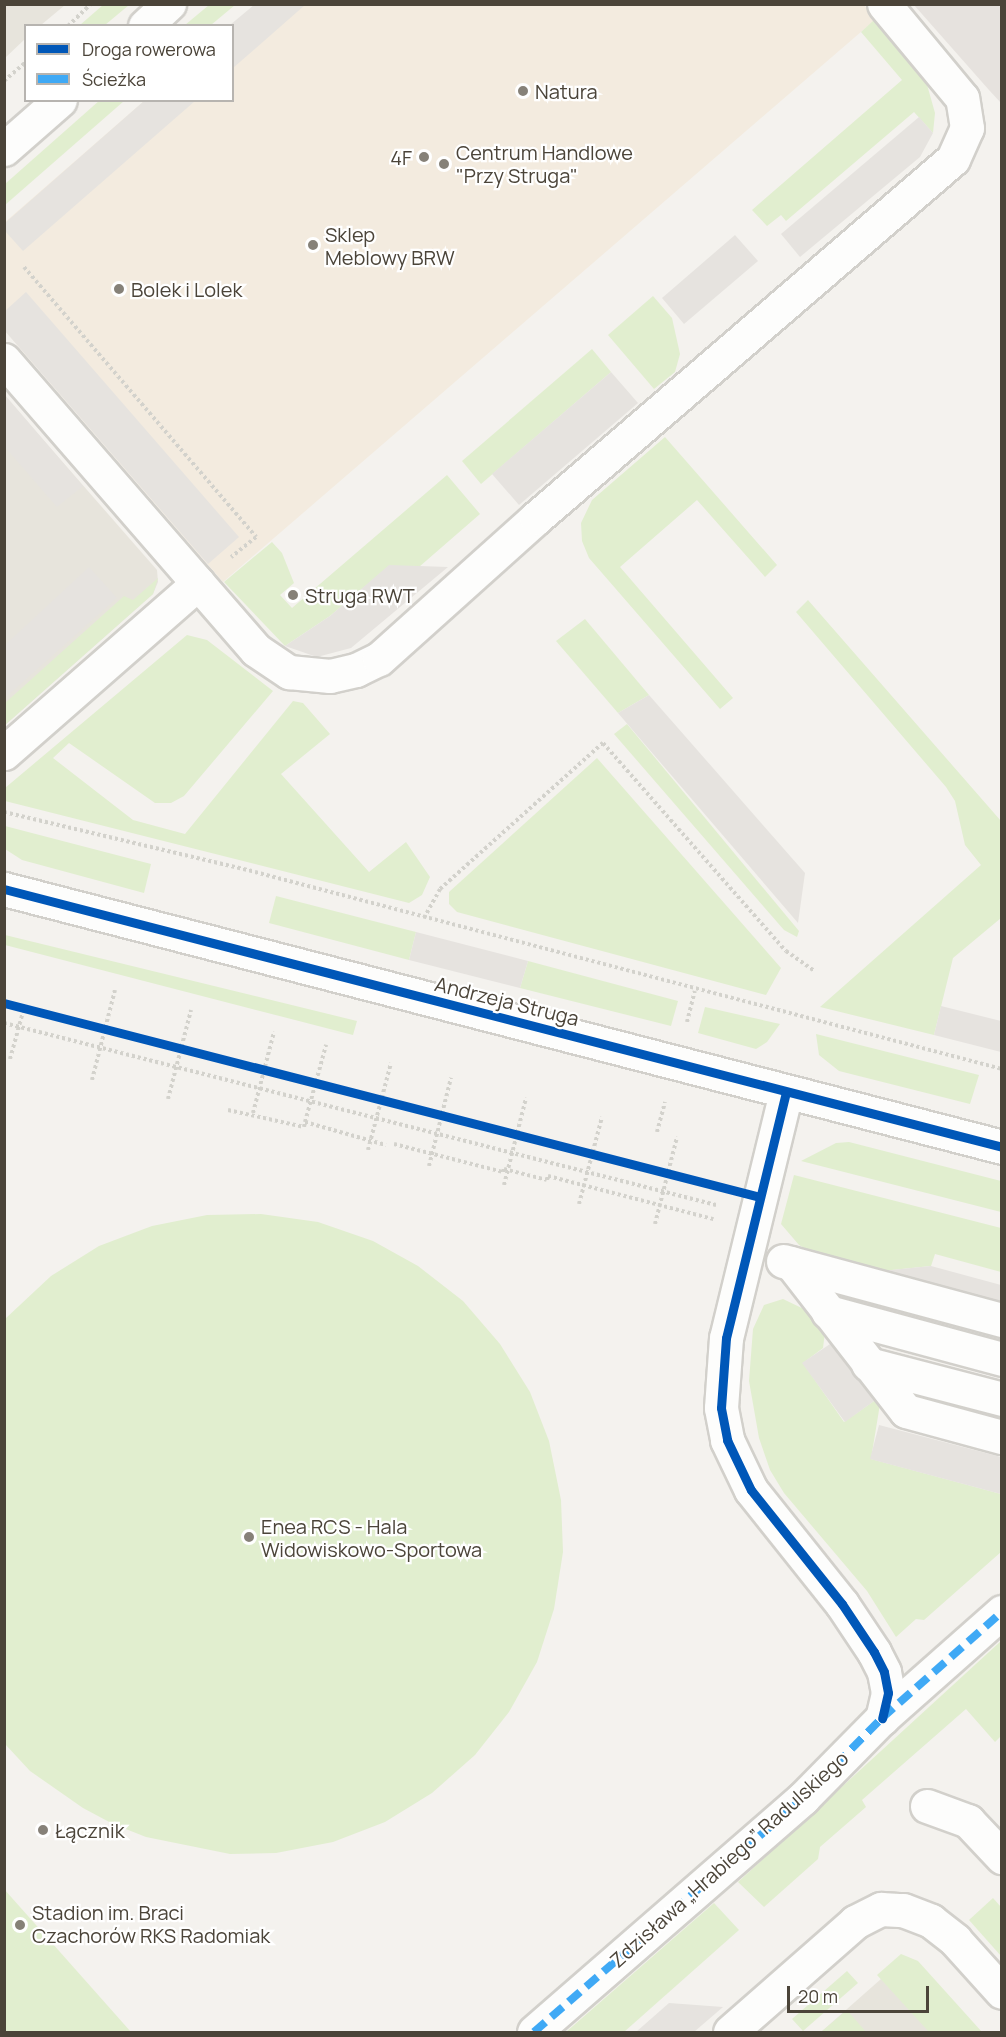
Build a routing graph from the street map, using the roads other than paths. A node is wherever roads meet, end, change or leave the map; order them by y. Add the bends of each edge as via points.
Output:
1 (169, 4) edge
2 (884, 4) edge
3 (147, 24) edge
4 (58, 102) edge
5 (4, 149) edge
6 (4, 360) edge
7 (198, 583) junction
8 (4, 753) edge
9 (4, 889) edge
10 (786, 1092) junction
11 (1002, 1147) edge
12 (746, 1250) junction
13 (791, 1263) junction
14 (828, 1312) junction
15 (1002, 1320) edge
16 (1002, 1359) edge
17 (868, 1364) junction
18 (1002, 1400) edge
19 (1002, 1437) edge
20 (1002, 1612) edge
21 (882, 1718) junction
22 (927, 1806) dead end
23 (1002, 1857) edge
24 (1002, 1992) edge
25 (534, 2032) edge
26 (730, 2032) edge

1 - 3 street
2 - 7 street via 962,98 967,128 953,159 536,518 379,659 330,676 288,672 256,650
4 - 5 street
6 - 7 street
7 - 8 street
9 - 10 street, Andrzeja Struga
10 - 11 street, Andrzeja Struga
10 - 12 street
12 - 13 street
12 - 21 street via 720,1377 726,1440 751,1490 842,1604 874,1652 884,1672 888,1693
13 - 14 street
13 - 15 street
14 - 16 street
14 - 17 street
17 - 18 street
17 - 19 street via 906,1411
20 - 21 street, Zdzisława „Hrabiego” Radulskiego
21 - 25 street, Zdzisława „Hrabiego” Radulskiego via 803,1798
22 - 23 street via 968,1821
24 - 26 street via 955,1940 931,1922 903,1910 881,1909 855,1922

